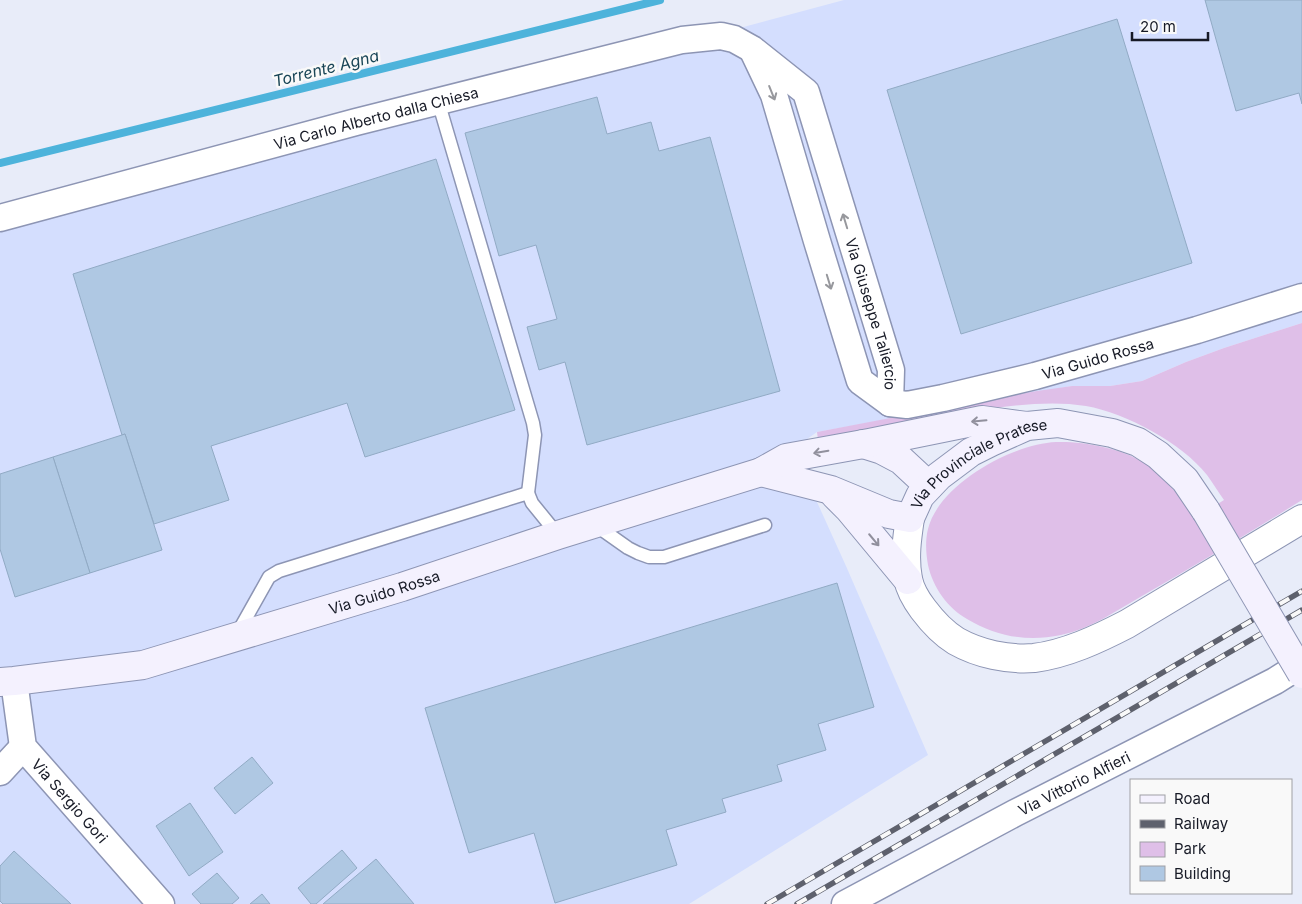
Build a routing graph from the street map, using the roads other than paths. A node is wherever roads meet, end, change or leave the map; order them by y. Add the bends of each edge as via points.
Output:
1 (752, 49) joint
2 (438, 101) junction
3 (0, 218) edge
4 (1302, 296) edge
5 (890, 403) joint
6 (1027, 426) junction
7 (863, 444) junction
8 (761, 472) junction
9 (929, 486) junction
10 (830, 490) junction
11 (528, 492) junction
12 (910, 518) junction
13 (1302, 519) edge
14 (594, 524) junction
15 (765, 525) dead end
16 (558, 535) junction
17 (908, 580) junction
18 (236, 636) junction
19 (1302, 664) edge
20 (1302, 674) edge
21 (7, 681) edge
22 (23, 747) junction
23 (0, 772) edge
24 (161, 904) edge
25 (845, 904) edge

1 - 2 street, Via Carlo Alberto dalla Chiesa via 721,36 682,40
1 - 5 street, Via Giuseppe Taliercio via 774,95 860,381
2 - 3 street, Via Carlo Alberto dalla Chiesa
2 - 11 lane via 533,423 535,435
4 - 5 street, Via Guido Rossa via 1035,376 907,405
6 -> 7 main road, Via Guido Rossa via 982,420
6 - 9 main road, Via Provinciale Pratese via 971,452
6 - 20 main road, Via Provinciale Pratese, bridge via 1058,423 1112,432 1138,442 1158,455 1185,480 1206,511
7 -> 8 main road, Via Guido Rossa via 786,458
7 - 9 main road via 901,460
8 - 10 main road
8 - 14 main road, Via Guido Rossa
9 - 12 main road, Via Provinciale Pratese via 920,496
10 - 12 main road via 889,514
10 -> 17 main road
11 - 16 lane via 532,503
11 - 18 lane via 278,571 269,577
12 - 17 street, Via Provinciale Pratese via 905,548
13 - 17 street, Via Provinciale Pratese via 1105,636 1034,658 1002,657 955,640 934,623 917,601
14 - 15 lane via 648,558
14 - 16 main road, Via Guido Rossa
16 - 18 main road, Via Guido Rossa via 402,587
18 - 21 main road, Via Guido Rossa via 143,665
19 - 25 street, Via Vittorio Alfieri
21 - 22 street, Via Sergio Gori
22 - 23 street
22 - 24 street, Via Sergio Gori

